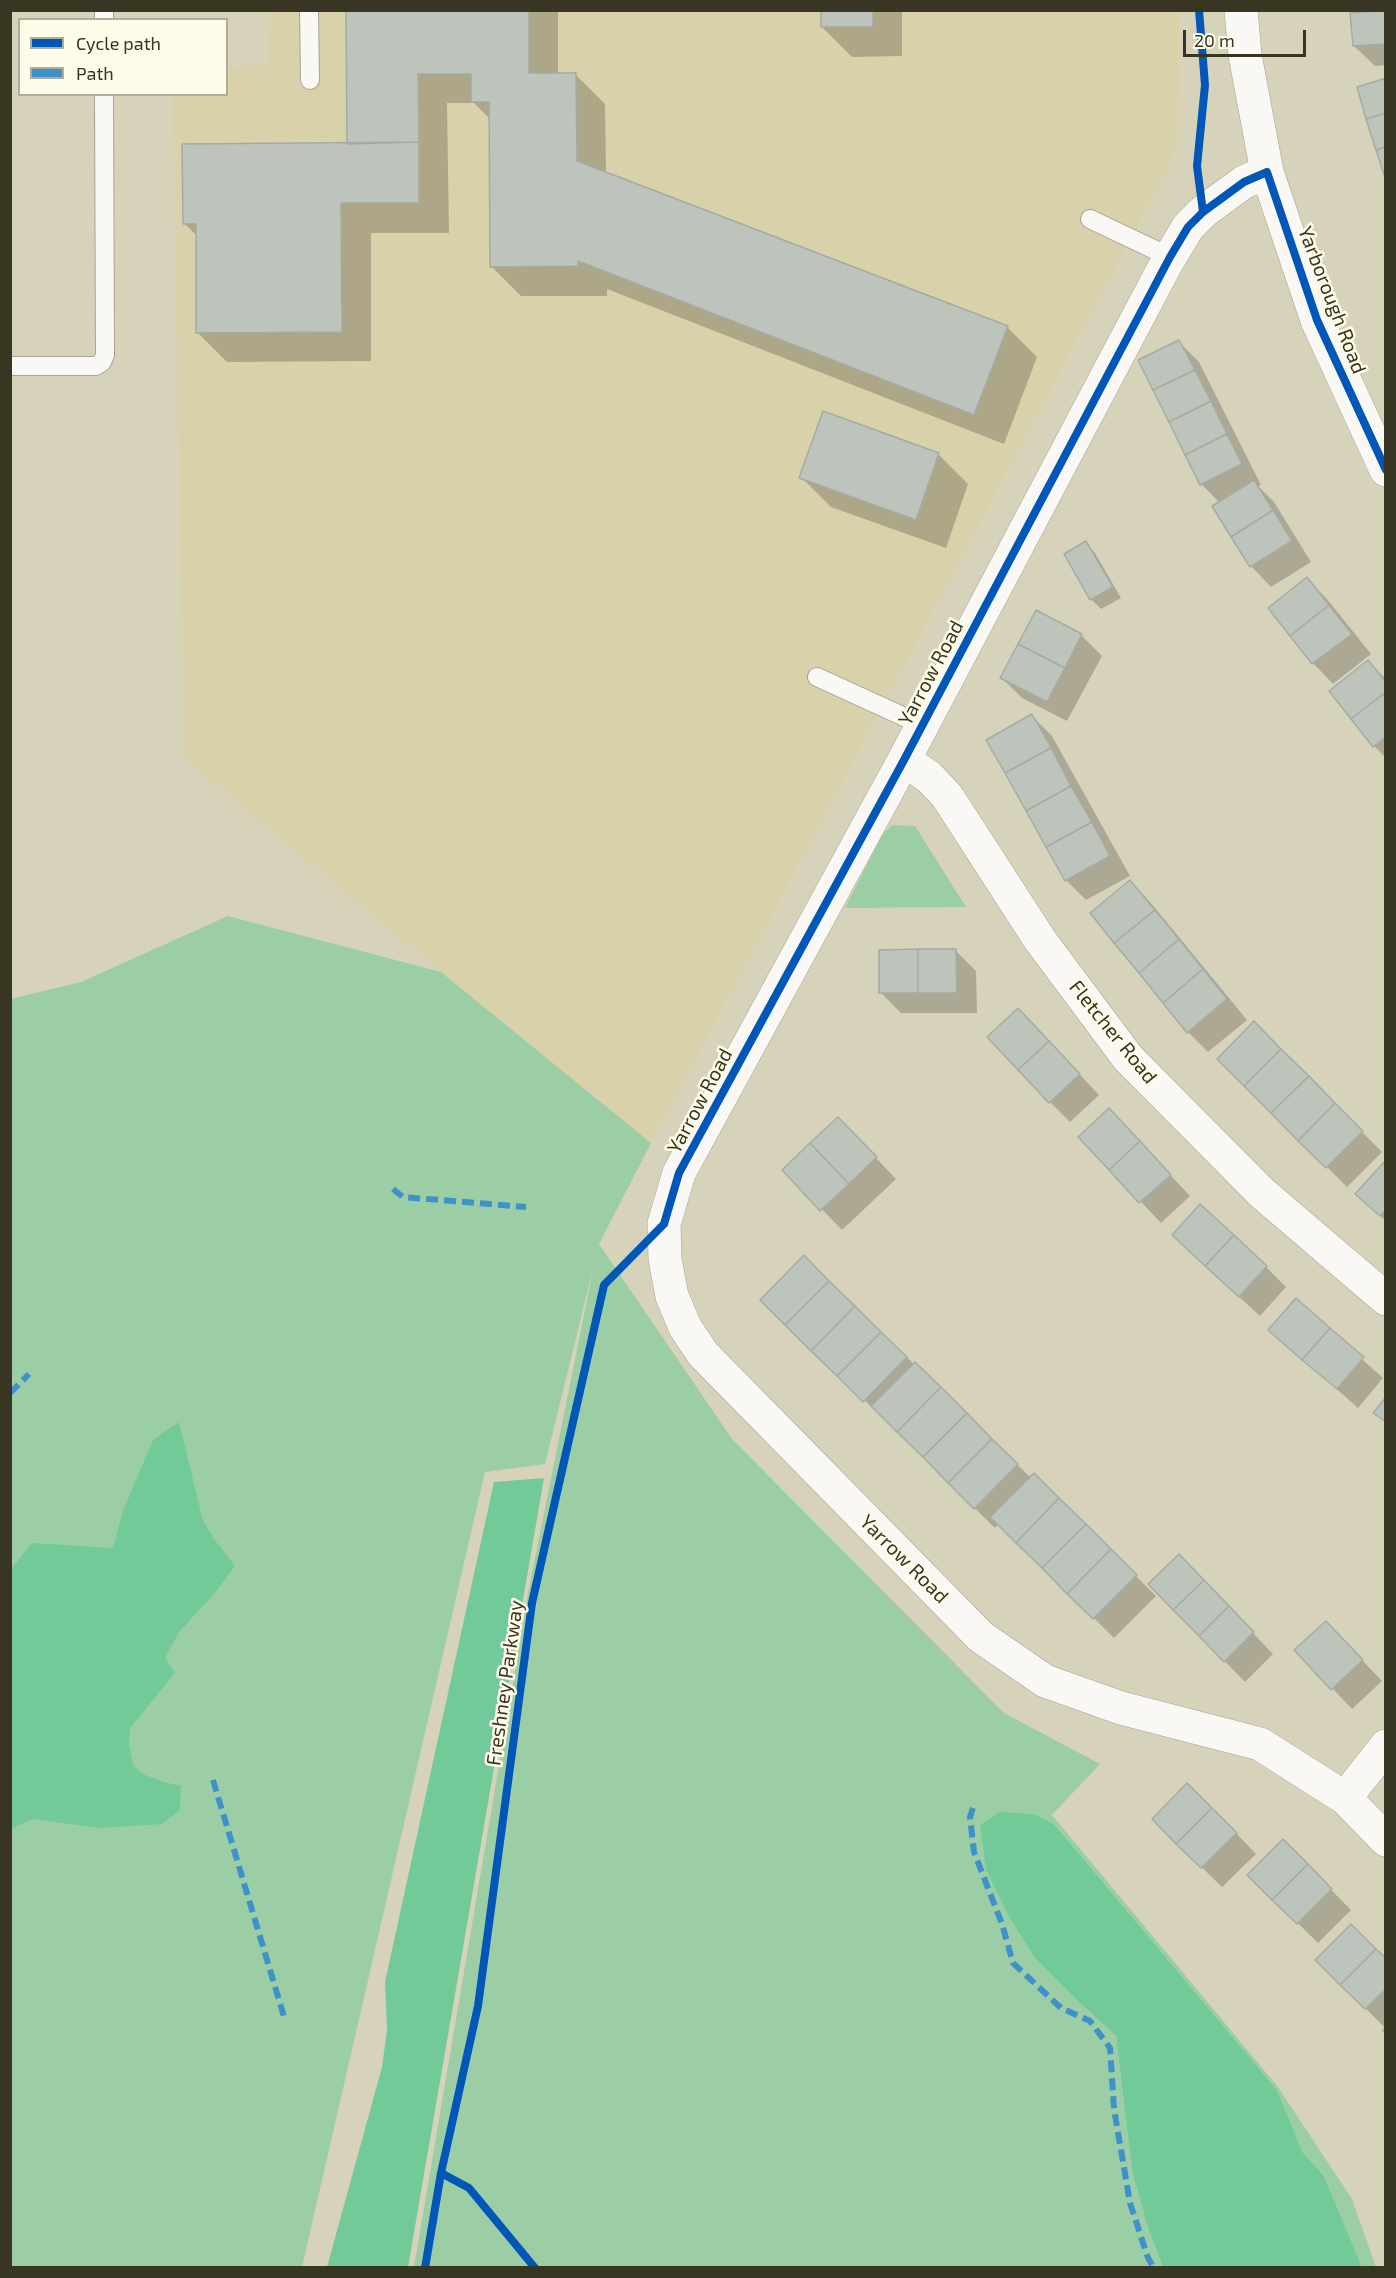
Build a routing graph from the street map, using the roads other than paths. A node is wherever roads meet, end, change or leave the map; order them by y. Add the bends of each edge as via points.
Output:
1 (309, 10) edge
2 (1241, 10) edge
3 (310, 80) dead end
4 (104, 96) edge
5 (1267, 172) junction
6 (1089, 219) dead end
7 (1170, 257) junction
8 (10, 366) edge
9 (1386, 470) edge
10 (818, 677) dead end
11 (922, 724) junction
12 (904, 759) junction
13 (1386, 1299) edge
14 (1386, 1746) edge
15 (1345, 1798) junction
16 (1386, 1840) edge

1 - 3 lane
2 - 5 street, Yarborough Road via 1245,56
4 - 8 lane via 105,355 96,366
5 - 7 street, Yarrow Road via 1244,182 1203,212 1188,227
5 - 9 street, Yarborough Road via 1317,320
6 - 7 lane
7 - 11 street, Yarrow Road
10 - 11 lane
11 - 12 street, Yarrow Road
12 - 13 street, Fletcher Road via 947,796 1040,940 1128,1058 1262,1193
12 - 15 street, Yarrow Road via 679,1173 664,1224 664,1259 672,1296 685,1327 703,1354 981,1637 1045,1681 1121,1708 1260,1744
14 - 15 street
15 - 16 street, Yarrow Road

